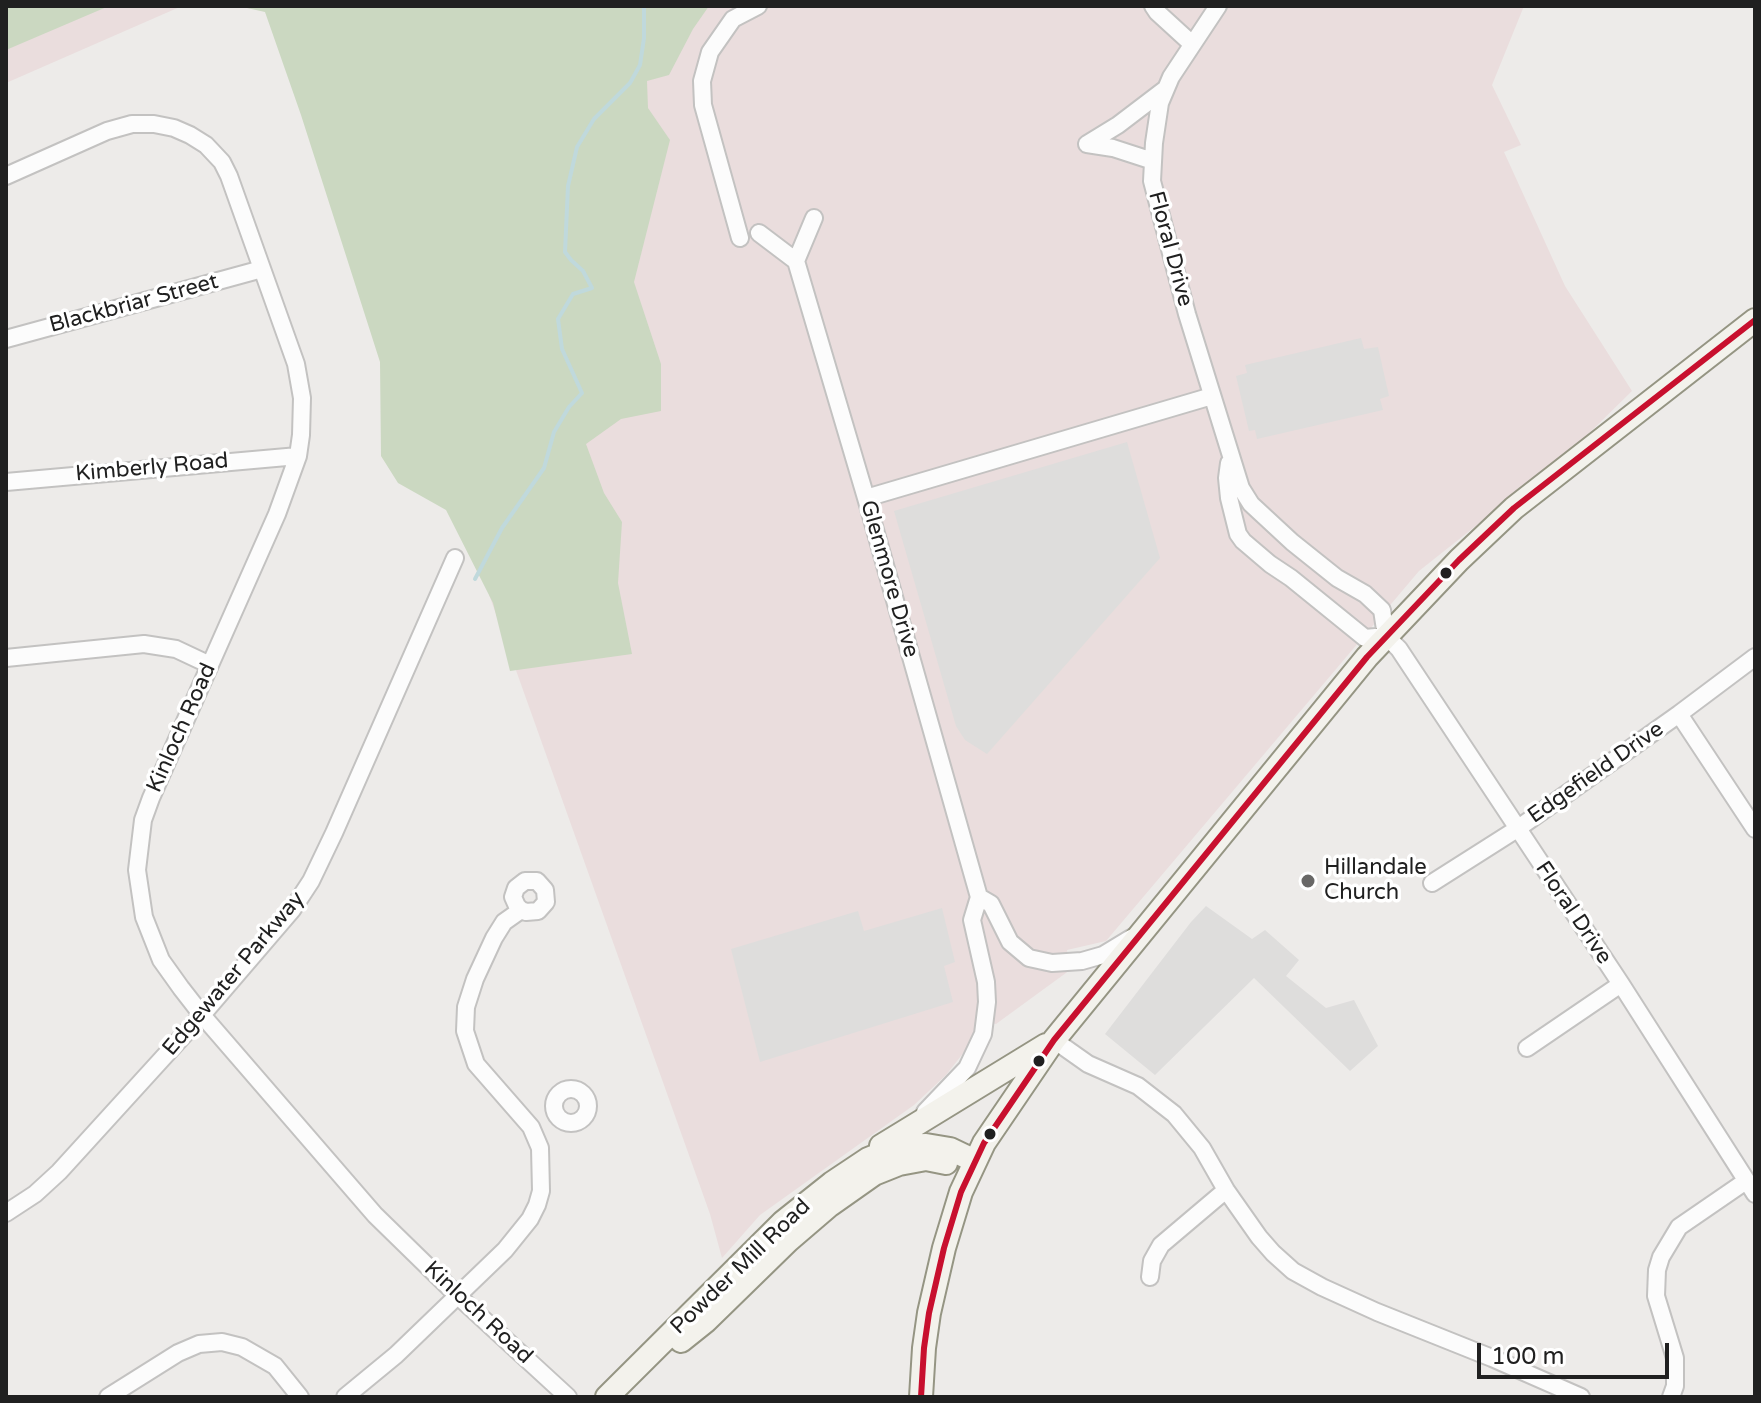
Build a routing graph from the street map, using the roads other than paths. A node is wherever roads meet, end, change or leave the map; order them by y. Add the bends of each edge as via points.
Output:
1 (758, 6) edge
2 (1153, 6) edge
3 (1217, 7) edge
4 (1192, 44) junction
5 (1166, 88) junction
6 (1153, 161) junction
7 (6, 176) edge
8 (814, 218) dead end
9 (759, 233) dead end
10 (740, 238) dead end
11 (796, 261) junction
12 (262, 269) junction
13 (1752, 330) edge
14 (6, 339) edge
15 (1212, 396) junction
16 (298, 456) junction
17 (1231, 457) junction
18 (6, 482) edge
19 (866, 498) junction
20 (455, 558) dead end
21 (1386, 636) junction
22 (1755, 657) edge
23 (6, 658) edge
24 (210, 665) junction
25 (1679, 714) junction
26 (1517, 829) junction
27 (1755, 829) edge
28 (1432, 883) dead end
29 (979, 897) junction
30 (521, 910) dead end
31 (1151, 922) junction
32 (1621, 984) junction
33 (202, 1015) junction
34 (1054, 1040) junction
35 (1527, 1048) dead end
36 (558, 1117) dead end
37 (531, 1127) junction
38 (896, 1135) junction
39 (972, 1168) junction
40 (832, 1183) junction
41 (1751, 1188) edge
42 (1226, 1190) junction
43 (6, 1213) edge
44 (1150, 1277) dead end
45 (458, 1296) junction
46 (1573, 1396) edge
47 (108, 1397) edge
48 (300, 1397) edge
49 (345, 1397) edge
50 (568, 1397) edge
51 (610, 1397) edge
52 (921, 1397) edge
53 (1671, 1397) edge

1 - 10 street via 733,19 710,52 702,81 703,105
2 - 4 street
3 - 4 street, Floral Drive
4 - 5 street, Floral Drive
5 - 6 street, Floral Drive
5 - 6 street via 1087,144
6 - 15 street, Floral Drive via 1152,181
7 - 12 street, Kinloch Road via 107,131 132,124 174,128 206,145 222,162
8 - 11 street
9 - 11 street
11 - 19 street, Glenmore Drive
12 - 14 street, Blackbriar Street
12 - 16 street, Kinloch Road via 300,381
13 - 21 main road via 1514,508
15 - 17 street, Floral Drive
15 - 19 street
16 - 18 street, Kimberly Road
16 - 24 street, Kinloch Road
17 - 21 street, Floral Drive via 1251,504 1382,610
17 - 21 street, Floral Drive via 1229,498 1243,541 1365,638
19 - 29 street, Glenmore Drive
20 - 33 street, Edgewater Parkway via 311,881
21 - 26 street, Floral Drive
21 - 31 main road
22 - 25 street, Edgefield Drive
23 - 24 street via 144,644 176,649
24 - 33 street, Kinloch Road via 147,809 137,870 144,917 161,960
25 - 26 street, Edgefield Drive
25 - 27 street
26 - 28 street, Edgefield Drive
26 - 32 street, Floral Drive
29 - 31 street via 991,904 1010,942 1029,958 1052,963 1103,955
29 - 38 street via 972,920 986,982 983,1034 967,1068
30 - 37 street via 504,922 475,979 465,1031 476,1064
31 - 34 main road
32 - 35 street
32 - 41 street, Floral Drive
33 - 43 street, Edgewater Parkway via 59,1172
33 - 45 street, Kinloch Road via 375,1215
34 - 38 main road
34 - 39 main road
34 - 42 street via 1158,1100 1202,1148
36 - 37 street
37 - 45 street via 540,1148 537,1205 505,1250
38 - 40 main road
39 - 40 main road, Powder Mill Road via 950,1149 900,1146
39 - 51 main road, Powder Mill Road via 926,1159 874,1174 830,1205 706,1321
39 - 52 main road via 939,1267
40 - 51 main road, Powder Mill Road via 783,1222
41 - 53 street via 1679,1227 1661,1257 1656,1296 1675,1358
42 - 44 street via 1161,1245
42 - 46 street via 1273,1253 1305,1278
45 - 49 street
45 - 50 street, Kinloch Road
47 - 48 street via 178,1353 222,1342 275,1366

